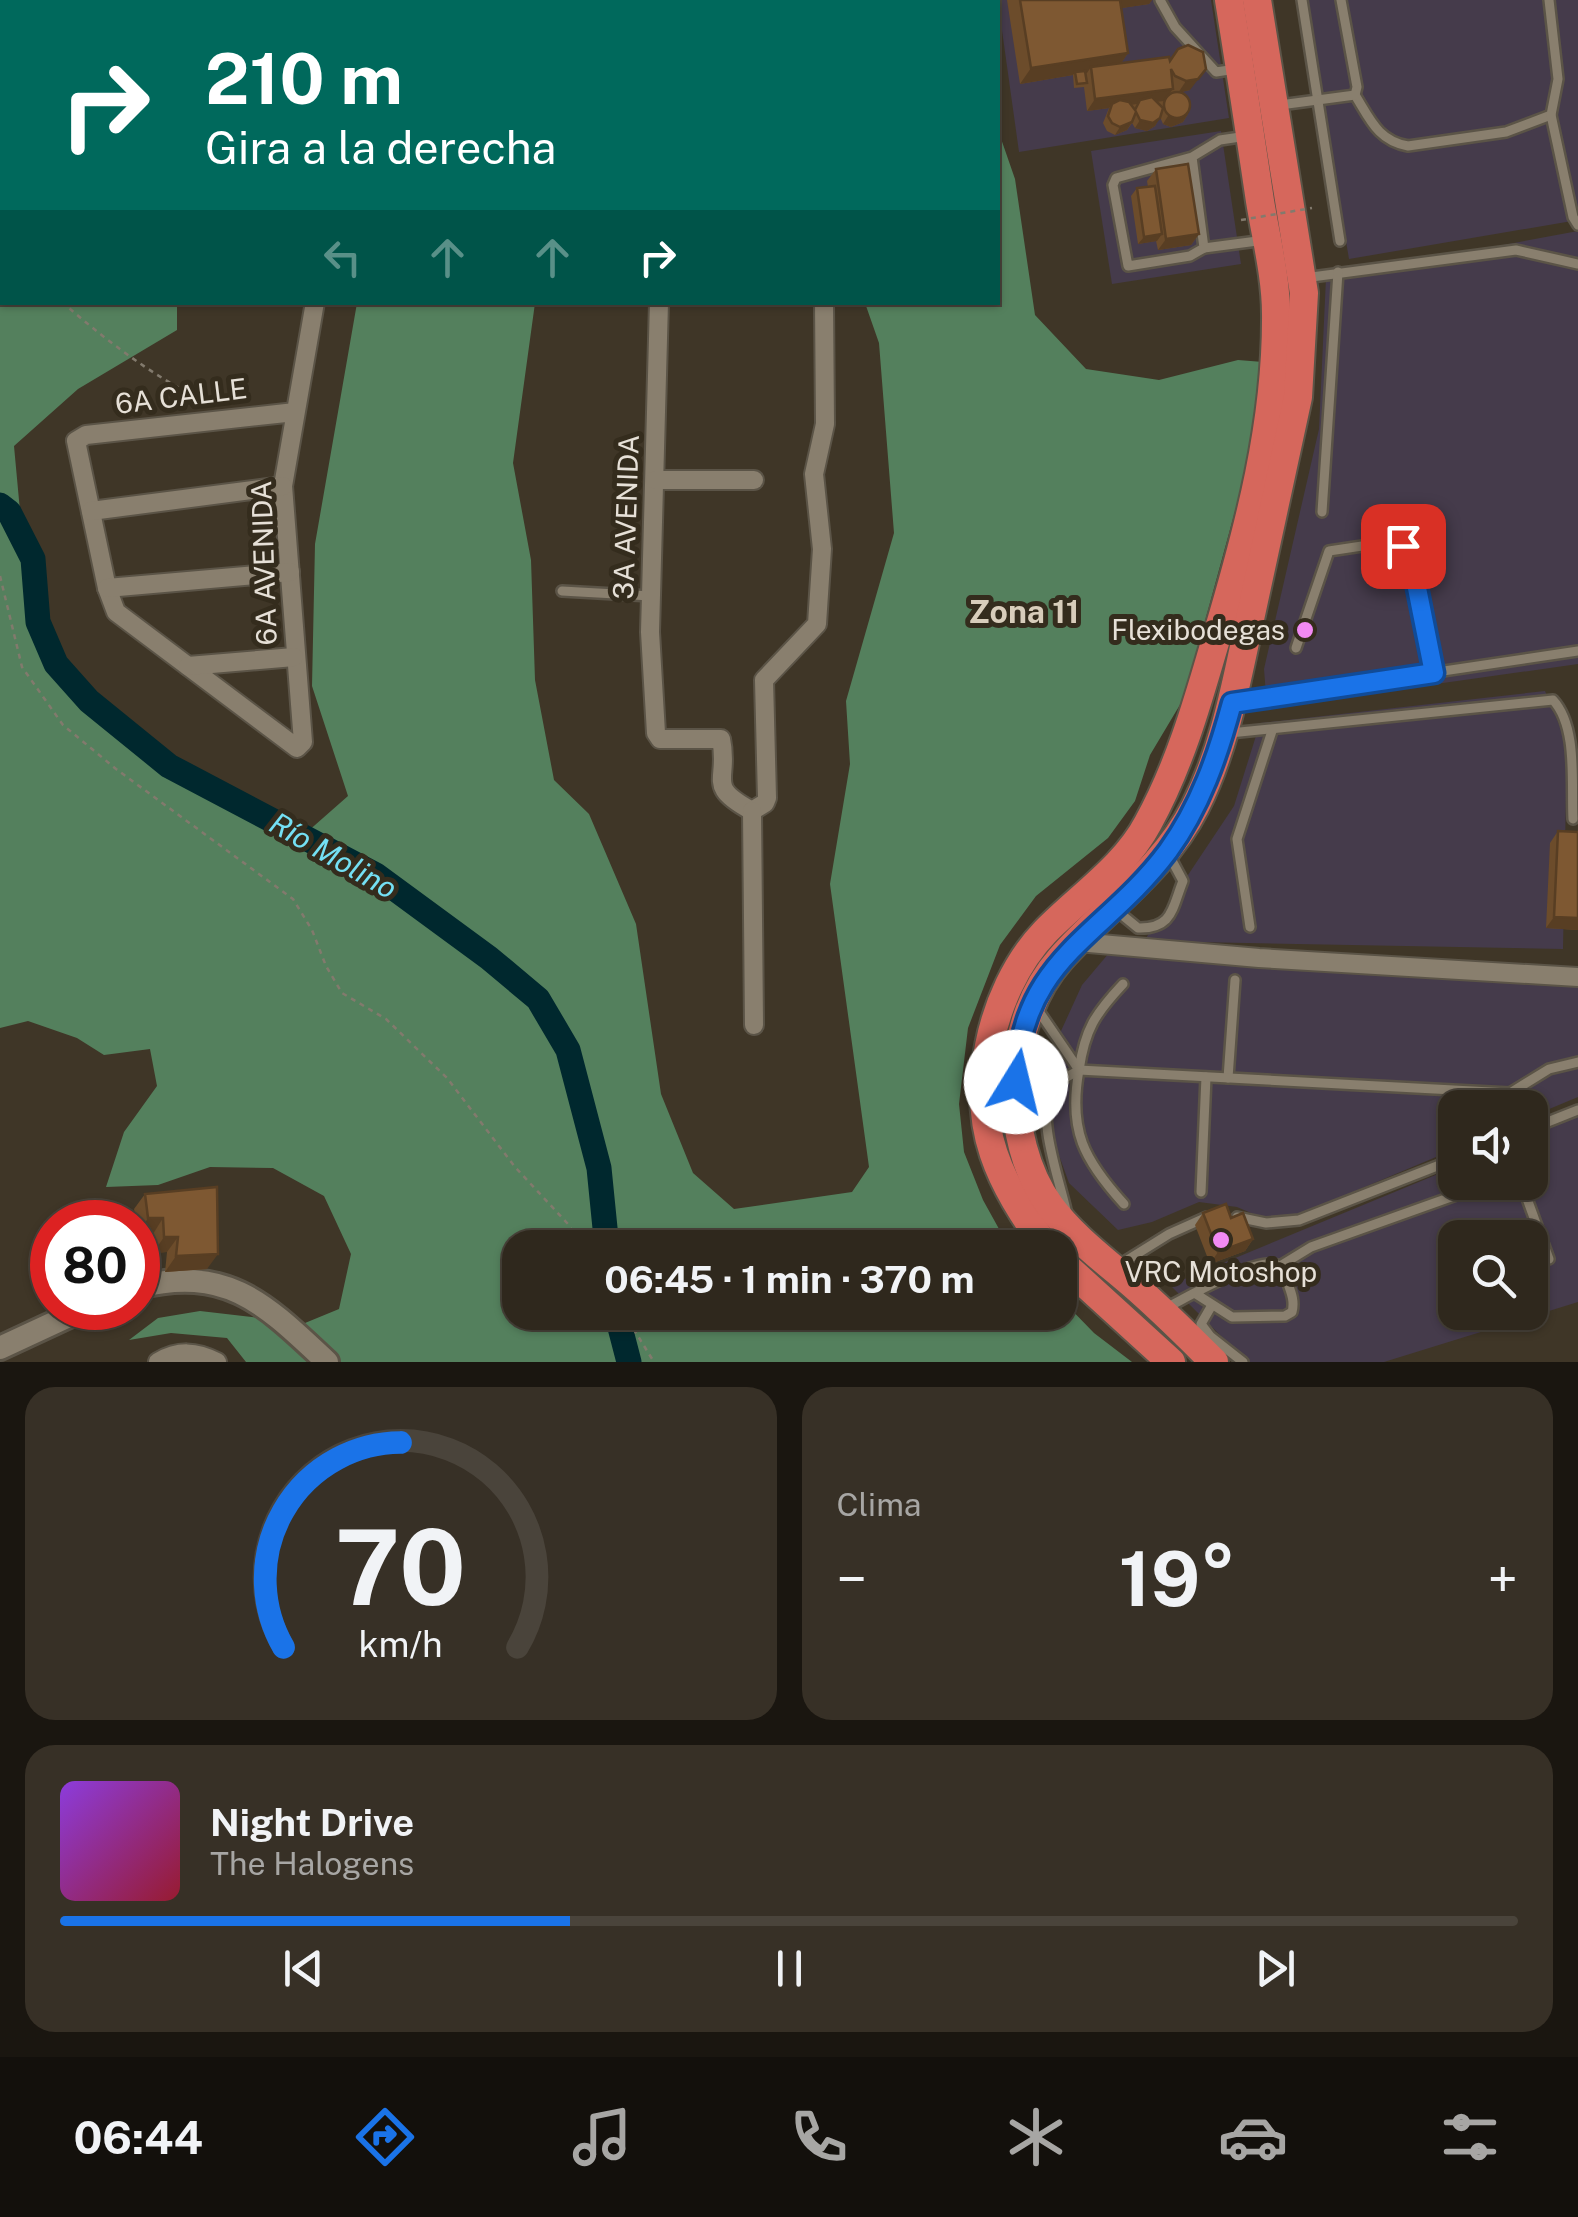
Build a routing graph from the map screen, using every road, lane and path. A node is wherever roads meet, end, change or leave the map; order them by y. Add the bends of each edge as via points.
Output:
1 (1160, 0) edge
2 (1230, 0) edge
3 (1257, 0) edge
4 (1302, 0) edge
5 (1341, 0) edge
6 (1549, 0) edge
7 (1240, 69) junction
8 (1354, 94) junction
9 (1318, 101) junction
10 (1273, 106) junction
11 (1551, 115) junction
12 (1250, 136) junction
13 (1192, 157) junction
14 (1312, 208) dead end
15 (1242, 220) dead end
16 (1578, 225) edge
17 (1266, 240) junction
18 (1340, 241) dead end
19 (1204, 248) junction
20 (1578, 264) edge
21 (1338, 272) junction
22 (1302, 278) junction
23 (66, 305) edge
24 (314, 305) edge
25 (660, 305) edge
26 (824, 305) edge
27 (296, 412) junction
28 (237, 416) junction
29 (655, 480) junction
30 (754, 480) dead end
31 (283, 486) junction
32 (91, 511) junction
33 (1322, 512) dead end
34 (290, 572) junction
35 (0, 576) edge
36 (107, 588) junction
37 (562, 592) dead end
38 (651, 596) junction
39 (1296, 648) dead end
40 (1578, 652) edge
41 (294, 657) junction
42 (188, 666) junction
43 (1434, 673) junction
44 (1202, 688) junction
45 (1232, 703) junction
46 (1272, 731) junction
47 (1224, 733) junction
48 (752, 810) junction
49 (1573, 819) dead end
50 (1167, 852) junction
51 (1114, 908) junction
52 (1250, 927) dead end
53 (1078, 942) junction
54 (1578, 977) edge
55 (1235, 980) dead end
56 (1122, 984) dead end
57 (1034, 1003) junction
58 (754, 1024) dead end
59 (1578, 1062) edge
60 (1079, 1070) junction
61 (1206, 1077) junction
62 (1228, 1078) junction
63 (1578, 1110) edge
64 (1548, 1122) edge
65 (1438, 1166) edge
66 (1201, 1192) dead end
67 (1442, 1200) edge
68 (1528, 1200) edge
69 (1124, 1204) dead end
70 (1215, 1215) edge
71 (1232, 1216) edge
72 (1069, 1227) junction
73 (572, 1230) edge
74 (1034, 1230) edge
75 (1549, 1259) dead end
76 (1280, 1266) junction
77 (1114, 1268) junction
78 (1077, 1277) edge
79 (160, 1281) edge
80 (1196, 1294) junction
81 (1212, 1305) junction
82 (1162, 1310) junction
83 (39, 1330) edge
84 (635, 1330) edge
85 (0, 1348) edge
86 (158, 1362) edge
87 (218, 1362) edge
88 (327, 1362) edge
89 (654, 1362) edge
90 (1170, 1362) edge
91 (1214, 1362) edge
92 (1242, 1362) edge

1 - 7 lane via 1175,28 1216,72
2 - 7 highway
3 - 10 highway
4 - 9 lane
5 - 8 lane
6 - 11 lane via 1558,79
7 - 12 highway
8 - 9 lane
8 - 11 lane via 1378,133 1408,146 1506,132
9 - 10 lane
9 - 18 lane
10 - 22 highway
11 - 16 lane
12 - 13 lane via 1220,140
12 - 17 highway
13 - 19 lane
13 - 19 lane via 1132,172 1113,185 1128,266
14 - 15 path, bridge
17 - 19 lane
17 - 44 highway via 1276,310 1268,428
20 - 21 lane via 1516,250
21 - 22 lane
21 - 33 lane
22 - 45 highway via 1298,398
23 - 28 path via 190,395
24 - 27 street, 6A AVENIDA
25 - 29 street, 3A AVENIDA
26 - 48 street via 825,424 814,474 822,548 817,624 764,680 767,798
27 - 28 street, 6A CALLE
27 - 31 street, 6A AVENIDA
28 - 32 street, 6A CALLE via 86,435 76,442
29 - 30 street
29 - 38 street, 3A AVENIDA
31 - 32 street
31 - 34 street, 6A AVENIDA
32 - 36 street
34 - 36 street
34 - 41 street, 6A AVENIDA
35 - 73 path via 22,667 64,724 293,899 342,992 386,1019 447,1078
36 - 42 street via 116,612
37 - 38 lane
38 - 48 street, 3A AVENIDA via 656,732 660,738 722,740 722,787
39 - 43 lane via 1329,551 1395,540 1411,558
40 - 43 lane
41 - 42 street
41 - 42 street, 6A AVENIDA via 302,742 297,748
43 - 45 lane
44 - 45 highway
44 - 74 highway via 1146,828 1116,866 1042,934 1000,1005 983,1082 986,1129 997,1169
45 - 47 highway
46 - 47 lane
46 - 49 lane via 1553,700 1569,738
46 - 52 lane via 1237,839
47 - 50 highway via 1194,811
48 - 58 street
50 - 51 highway
50 - 51 lane via 1182,881 1168,920 1138,928
51 - 53 highway
53 - 54 street
53 - 57 highway
55 - 62 lane
56 - 60 lane via 1094,1016
57 - 60 lane
57 - 72 highway via 1016,1056 1014,1109 1034,1177
59 - 62 lane via 1549,1069 1510,1093
60 - 61 lane
60 - 69 lane via 1075,1123 1083,1148
60 - 72 lane via 1053,1086 1046,1101
61 - 62 lane
61 - 66 lane
63 - 64 lane
65 - 71 lane via 1300,1220
67 - 76 lane via 1310,1247
68 - 75 lane
70 - 77 lane
72 - 77 highway
76 - 80 lane via 1246,1270
76 - 81 lane via 1292,1312 1232,1317
77 - 82 highway
78 - 90 highway
79 - 88 main road via 232,1287 280,1318
80 - 81 lane
80 - 82 lane
81 - 92 lane via 1200,1324
82 - 91 highway
83 - 85 main road
84 - 89 path
86 - 87 street via 195,1353

